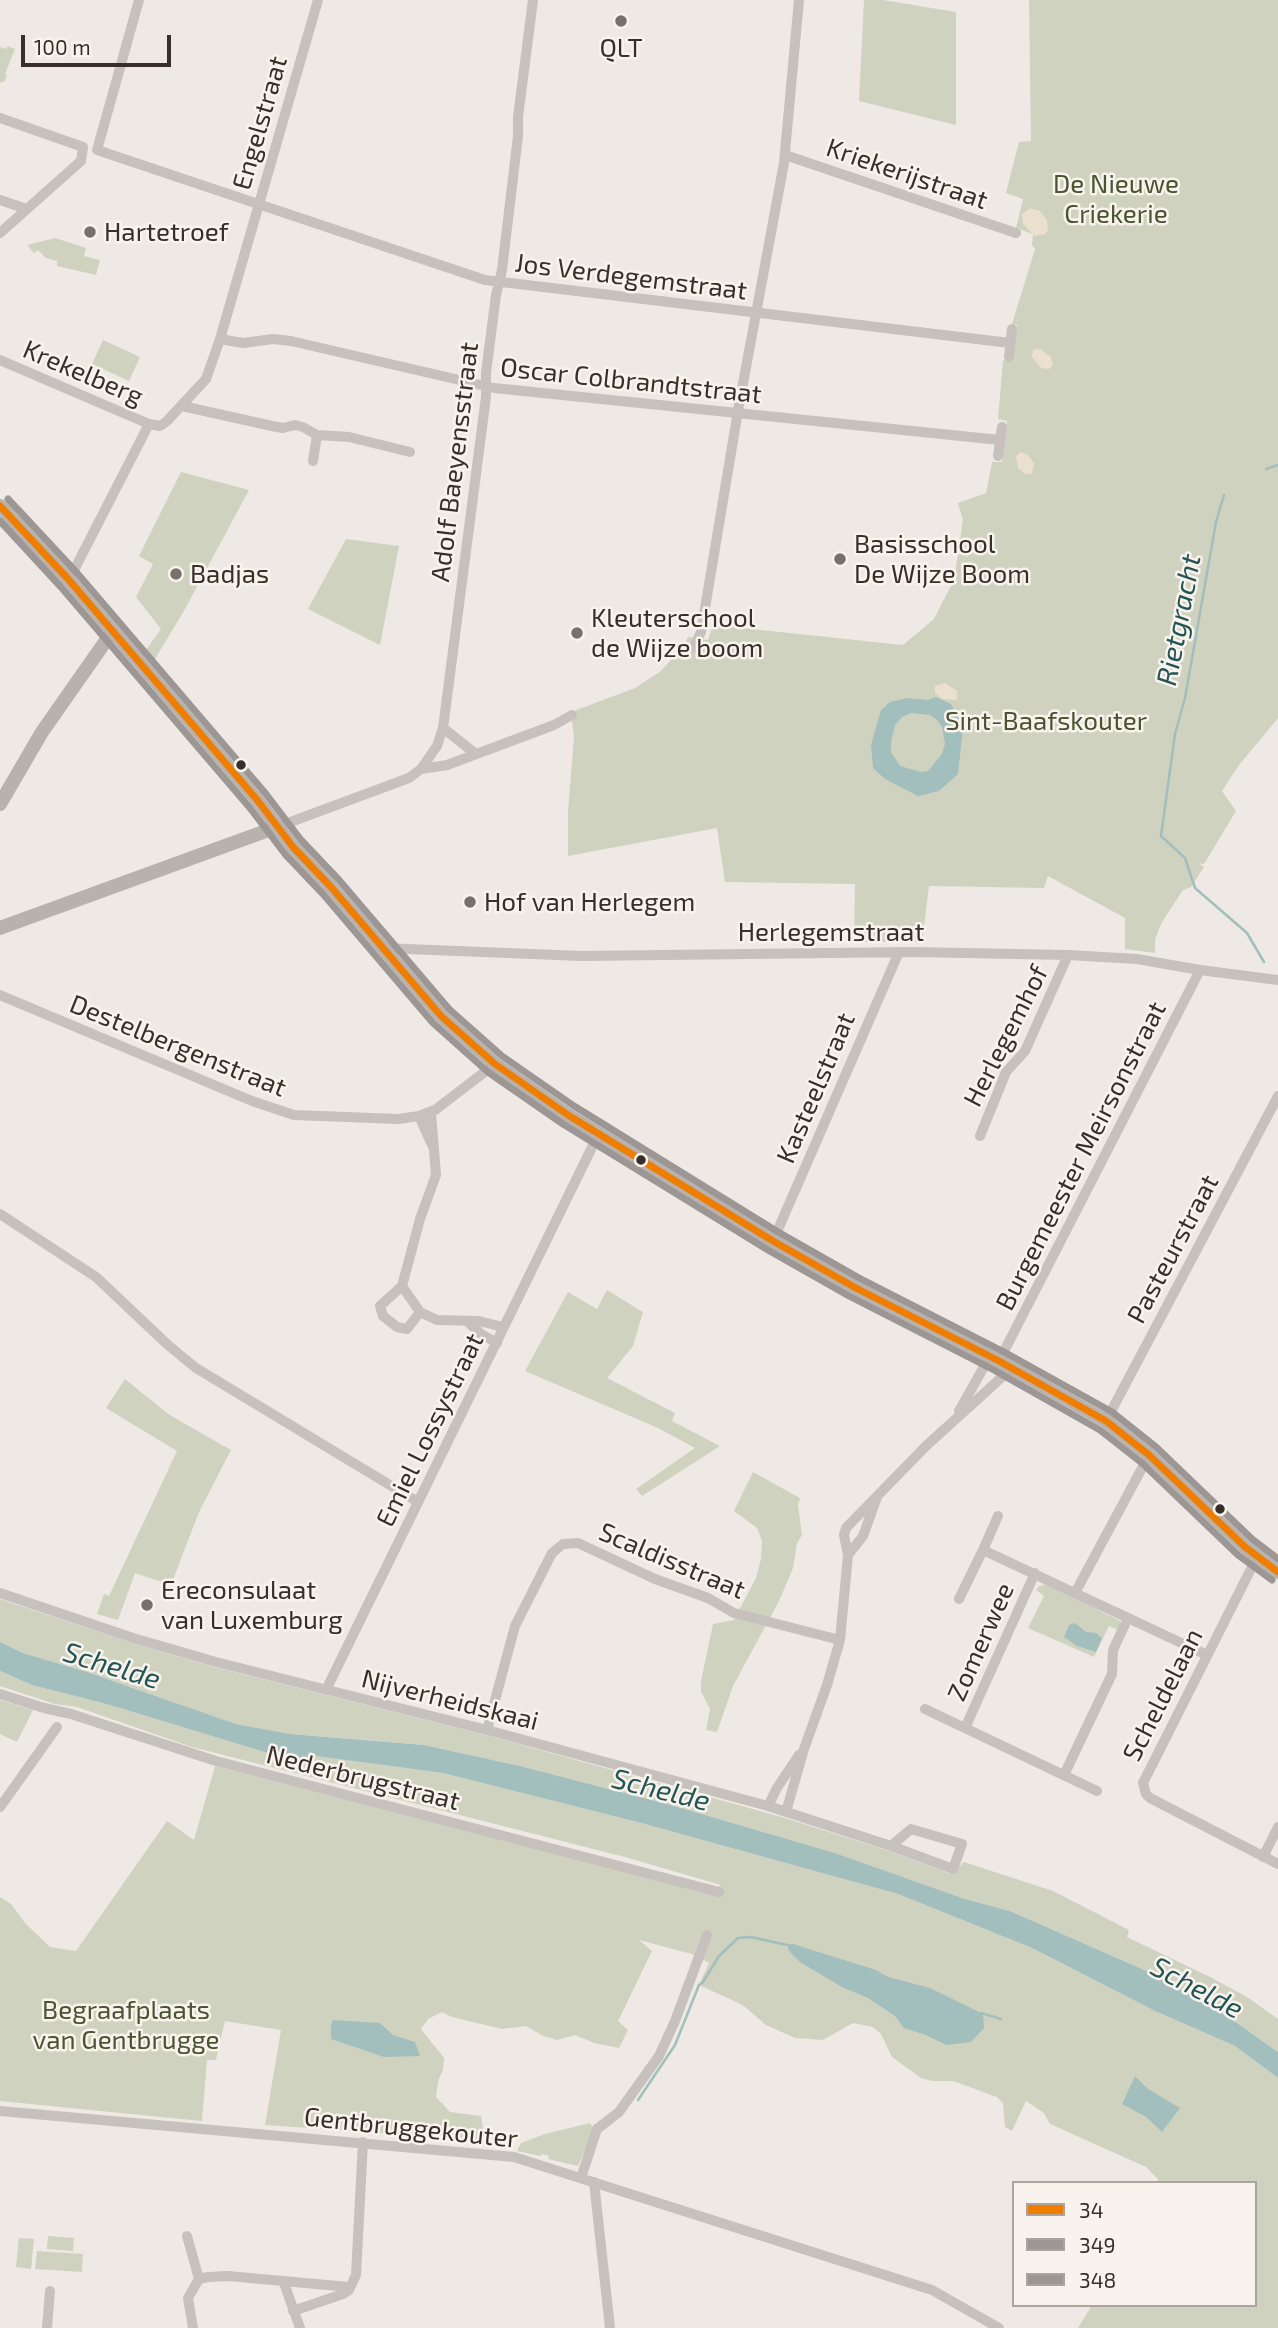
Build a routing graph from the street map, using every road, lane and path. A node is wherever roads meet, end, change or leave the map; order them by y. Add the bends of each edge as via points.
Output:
1 (139, 0) edge
2 (318, 0) edge
3 (533, 0) edge
4 (799, 0) edge
5 (0, 118) edge
6 (785, 155) junction
7 (0, 200) edge
8 (258, 203) junction
9 (27, 209) junction
10 (0, 233) edge
11 (1016, 233) dead end
12 (499, 283) junction
13 (756, 312) junction
14 (1012, 329) dead end
15 (220, 339) junction
16 (1010, 343) junction
17 (1009, 357) dead end
18 (0, 360) edge
19 (486, 386) junction
20 (182, 405) junction
21 (737, 413) junction
22 (149, 424) junction
23 (1002, 428) dead end
24 (317, 435) junction
25 (1000, 440) junction
26 (410, 452) dead end
27 (998, 456) dead end
28 (313, 461) dead end
29 (0, 506) edge
30 (69, 580) junction
31 (112, 632) junction
32 (694, 648) dead end
33 (572, 715) dead end
34 (443, 728) junction
35 (476, 754) junction
36 (421, 769) junction
37 (0, 804) edge
38 (277, 827) junction
39 (0, 928) edge
40 (382, 948) junction
41 (899, 952) junction
42 (1068, 955) junction
43 (1200, 970) junction
44 (1278, 980) edge
45 (0, 995) edge
46 (495, 1064) junction
47 (1278, 1096) edge
48 (431, 1113) junction
49 (419, 1116) junction
50 (599, 1133) junction
51 (980, 1136) dead end
52 (434, 1149) junction
53 (0, 1214) edge
54 (773, 1241) junction
55 (402, 1286) junction
56 (420, 1312) junction
57 (468, 1322) junction
58 (503, 1326) junction
59 (497, 1343) junction
60 (1000, 1362) junction
61 (954, 1421) junction
62 (1106, 1421) junction
63 (1149, 1455) junction
64 (877, 1497) junction
65 (418, 1502) junction
66 (998, 1516) dead end
67 (983, 1549) junction
68 (848, 1555) junction
69 (1257, 1557) junction
70 (1278, 1572) edge
71 (1035, 1573) junction
72 (0, 1593) edge
73 (1075, 1593) junction
74 (960, 1599) dead end
75 (1128, 1618) junction
76 (839, 1640) junction
77 (1207, 1655) junction
78 (326, 1690) junction
79 (0, 1694) edge
80 (925, 1709) dead end
81 (57, 1727) dead end
82 (965, 1728) junction
83 (487, 1730) junction
84 (803, 1749) junction
85 (1064, 1775) junction
86 (1097, 1791) dead end
87 (768, 1806) junction
88 (0, 1807) edge
89 (786, 1812) junction
90 (1278, 1827) edge
91 (891, 1846) junction
92 (1263, 1857) junction
93 (1278, 1864) edge
94 (719, 1892) dead end
95 (707, 1935) dead end
96 (0, 2111) edge
97 (363, 2142) junction
98 (581, 2178) junction
99 (594, 2182) junction
100 (187, 2236) dead end
101 (199, 2279) junction
102 (284, 2283) junction
103 (349, 2287) junction
104 (50, 2291) dead end
105 (293, 2311) junction
106 (47, 2328) edge
107 (193, 2328) edge
108 (300, 2328) edge
109 (610, 2328) edge
110 (999, 2328) edge

1 - 8 street, Jos Verdegemstraat via 97,150
2 - 8 street, Engelstraat
3 - 12 street, Adolf Baeyensstraat
4 - 6 street
5 - 9 street via 83,147 82,160
6 - 11 street, Kriekerijstraat
6 - 13 street
7 - 9 street
8 - 12 street, Jos Verdegemstraat
8 - 15 street, Engelstraat
9 - 10 street
12 - 13 street, Jos Verdegemstraat
12 - 19 street, Adolf Baeyensstraat
13 - 16 street, Jos Verdegemstraat
13 - 21 street
14 - 16 street
15 - 19 street, Oscar Colbrandtstraat via 291,341
15 - 20 street, Engelstraat via 206,379
16 - 17 street
18 - 22 street, Krekelberg
19 - 21 street, Oscar Colbrandtstraat
19 - 34 street, Adolf Baeyensstraat
20 - 22 street, Engelstraat via 160,426
20 - 24 street via 283,428 295,425
21 - 25 street, Oscar Colbrandtstraat
21 - 32 street via 701,632
22 - 30 street
23 - 25 street
24 - 26 street via 349,437
24 - 28 street
25 - 27 street
29 - 30 main road
30 - 31 main road
31 - 37 main road via 41,732
31 - 38 main road
33 - 35 street
34 - 35 street
34 - 36 street, Adolf Baeyensstraat
35 - 36 street
36 - 38 street via 409,778
38 - 39 main road
38 - 40 main road
40 - 41 street, Herlegemstraat via 582,956
40 - 46 main road via 441,1016
41 - 42 street, Herlegemstraat
41 - 54 street, Kasteelstraat
42 - 43 street, Herlegemstraat via 1137,959
42 - 51 street, Herlegemhof via 1025,1051 1006,1072
43 - 44 street, Herlegemstraat
43 - 60 street, Burgemeester Meirsonstraat
45 - 49 street, Destelbergenstraat via 294,1115
46 - 48 street, Destelbergenstraat
46 - 50 main road
47 - 62 street, Pasteurstraat
48 - 49 street, Destelbergenstraat
48 - 52 street
49 - 52 street
50 - 54 main road
50 - 58 street, Emiel Lossystraat
52 - 55 street via 436,1175
53 - 65 street via 96,1277 196,1368
54 - 60 main road
55 - 56 street
55 - 56 street via 380,1306 383,1316 407,1329
56 - 57 street via 437,1321
57 - 58 street
57 - 59 street
58 - 59 street, Emiel Lossystraat
59 - 65 street, Emiel Lossystraat
60 - 61 street
60 - 61 street, Burgemeester Meirsonstraat
60 - 62 main road
61 - 64 street
62 - 63 main road
63 - 69 main road
63 - 73 street
64 - 68 street via 863,1536
64 - 68 street via 846,1528
65 - 78 street, Emiel Lossystraat
66 - 67 street
67 - 71 street
67 - 74 street
68 - 76 street
69 - 70 main road
69 - 77 street, Scheldelaan
71 - 73 street
71 - 82 street, Zomerwee
72 - 78 street, Nijverheidskaai via 145,1641
73 - 75 street
75 - 77 street
75 - 85 street via 1114,1650 1112,1674
76 - 83 street, Scaldisstraat via 734,1613 578,1543 563,1544 552,1553 515,1626
76 - 84 street
77 - 92 street, Scheldelaan via 1144,1778 1144,1789 1150,1798
78 - 83 street, Nijverheidskaai
79 - 94 street, Nederbrugstraat via 243,1769
80 - 82 street, Zomerwee
81 - 88 street
82 - 85 street, Zomerwee
83 - 87 street, Nijverheidskaai
84 - 87 street
84 - 89 street
85 - 86 street, Zomerwee
87 - 89 street, Nijverheidskaai
89 - 91 street, Nijverheidskaai
90 - 92 street
91 - 91 street, Nijverheidskaai via 953,1869 962,1844 911,1829
92 - 93 street, Scheldelaan
95 - 98 street via 659,2056 619,2112 597,2129
96 - 97 street, Gentbruggekouter
97 - 98 street, Gentbruggekouter via 514,2157
97 - 103 street via 356,2274
98 - 99 street, Gentbruggekouter
99 - 109 street
99 - 110 street, Gentbruggekouter via 932,2290
100 - 101 street
101 - 102 street via 228,2276
101 - 107 street via 188,2298
102 - 103 street
102 - 105 street
103 - 105 street via 343,2294
104 - 106 street
105 - 108 street

